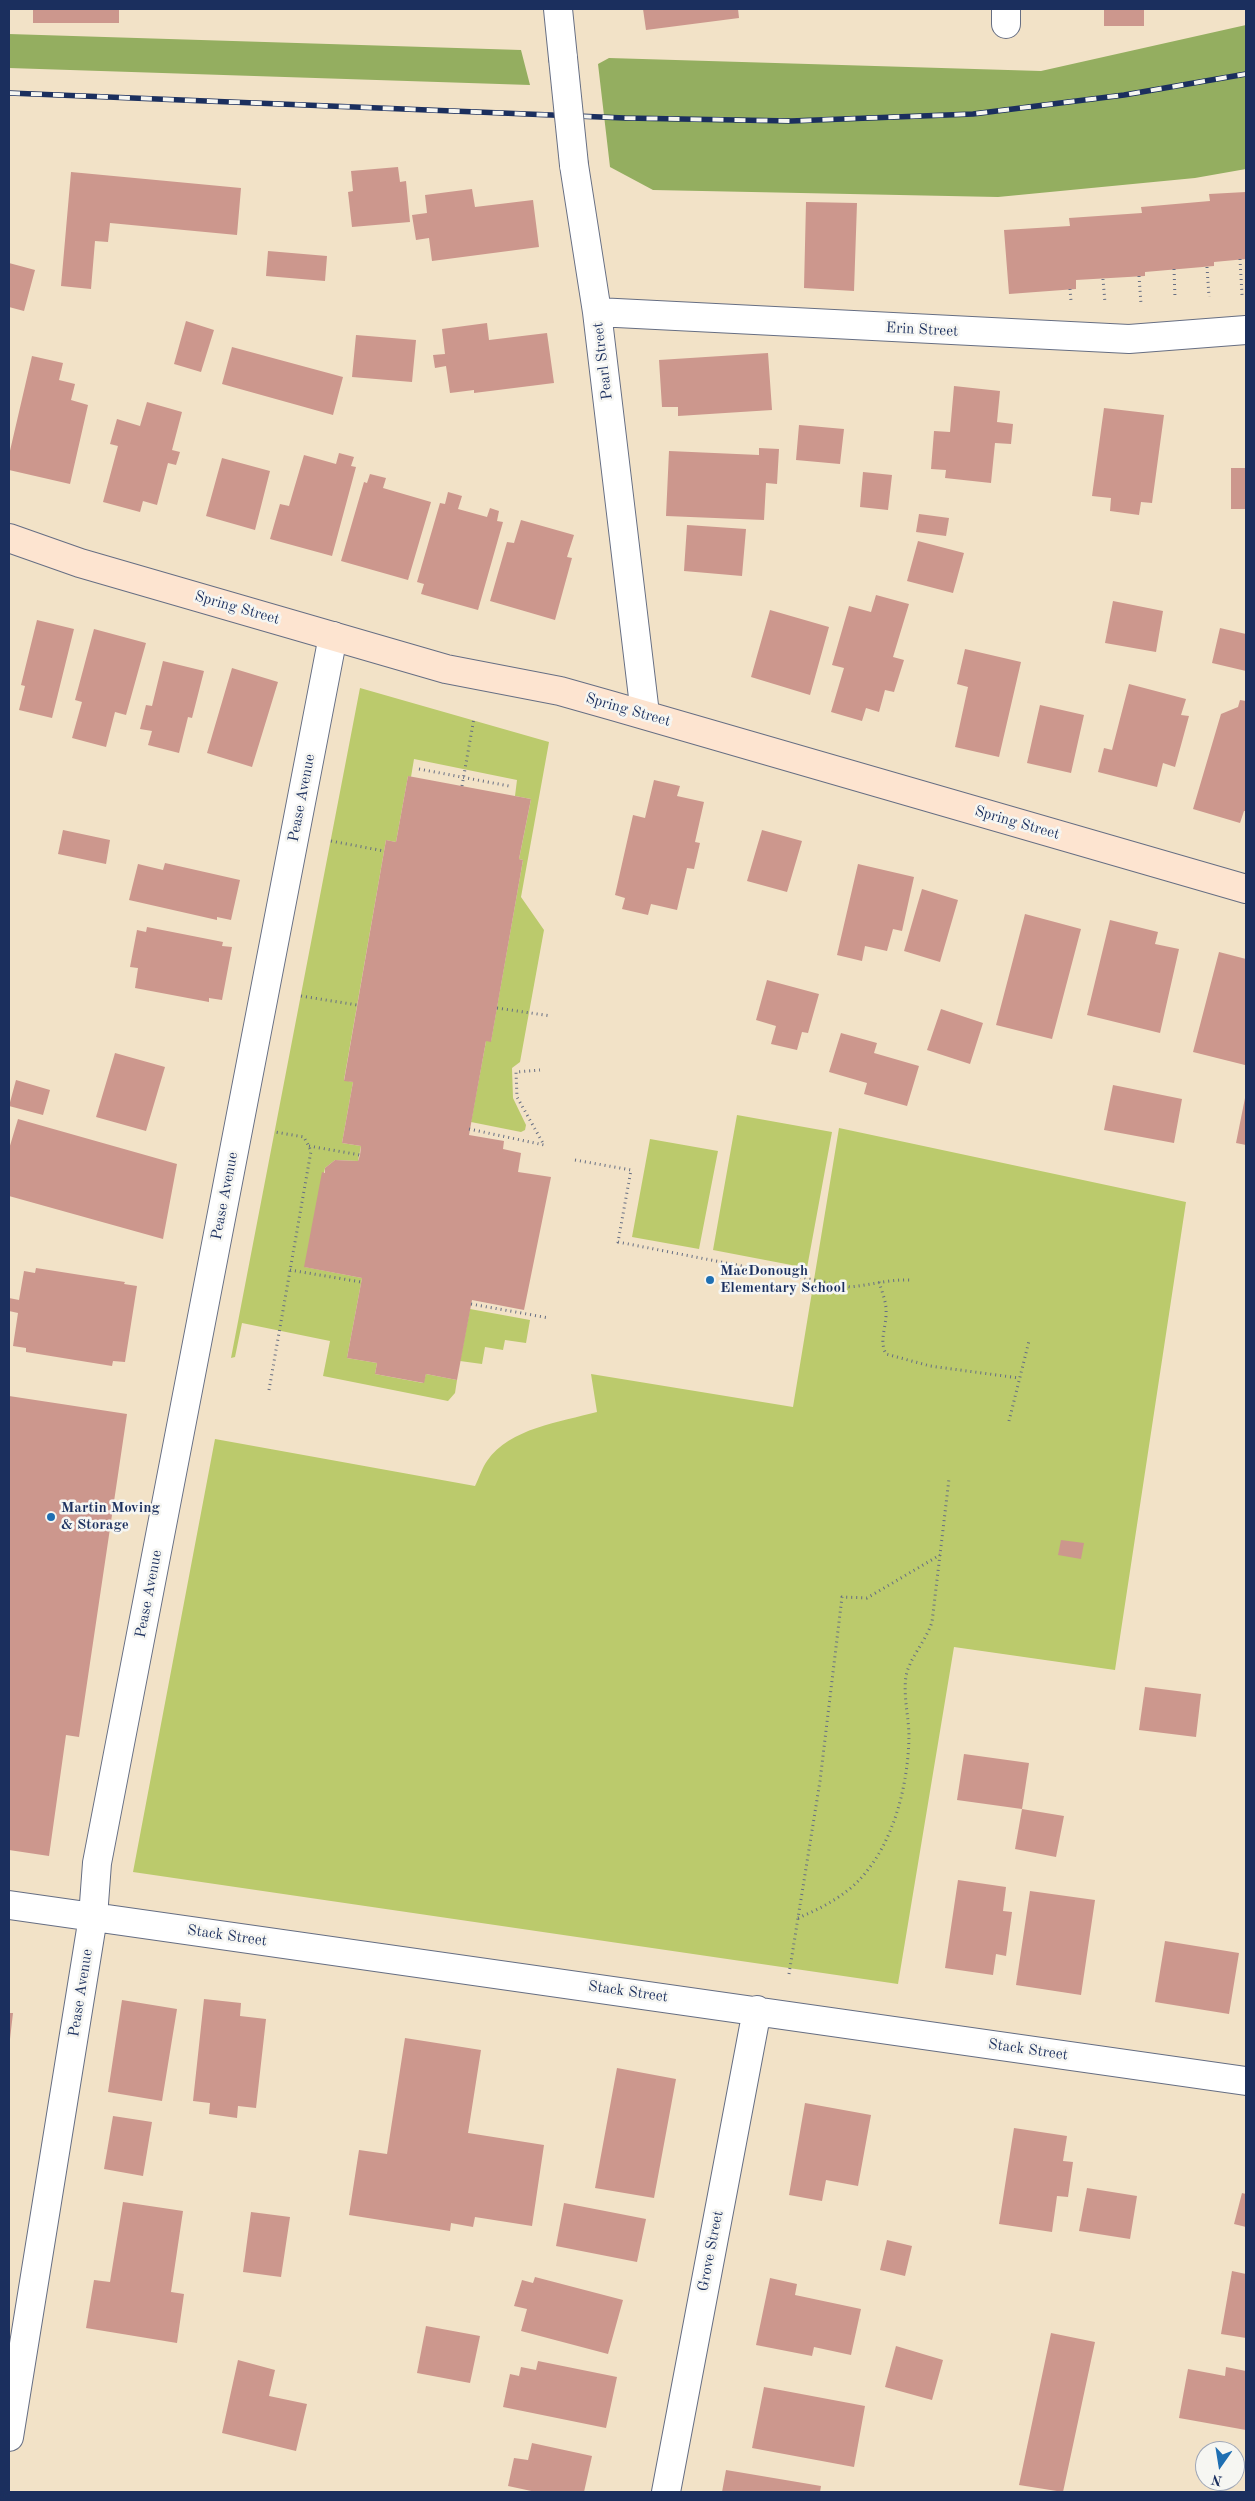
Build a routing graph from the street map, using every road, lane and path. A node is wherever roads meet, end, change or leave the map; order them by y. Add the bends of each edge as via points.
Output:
1 (558, 9) edge
2 (1240, 259) dead end
3 (1207, 266) dead end
4 (1174, 269) dead end
5 (1139, 276) dead end
6 (1103, 279) dead end
7 (1243, 298) dead end
8 (1210, 302) dead end
9 (1176, 306) dead end
10 (1141, 309) dead end
11 (1106, 311) dead end
12 (597, 312) junction
13 (1246, 330) edge
14 (9, 538) edge
15 (333, 636) junction
16 (645, 714) junction
17 (474, 718) dead end
18 (420, 769) dead end
19 (463, 778) junction
20 (462, 786) dead end
21 (510, 786) dead end
22 (325, 840) dead end
23 (384, 852) dead end
24 (1246, 889) edge
25 (295, 995) dead end
26 (357, 1005) dead end
27 (497, 1008) dead end
28 (551, 1016) dead end
29 (540, 1070) dead end
30 (469, 1129) dead end
31 (269, 1131) dead end
32 (308, 1146) junction
33 (360, 1155) dead end
34 (574, 1160) dead end
35 (290, 1270) junction
36 (911, 1280) dead end
37 (361, 1282) dead end
38 (879, 1282) junction
39 (471, 1304) dead end
40 (549, 1318) dead end
41 (1029, 1341) dead end
42 (1019, 1378) junction
43 (269, 1390) dead end
44 (1009, 1421) dead end
45 (949, 1479) dead end
46 (940, 1555) junction
47 (9, 1904) edge
48 (93, 1917) junction
49 (798, 1918) junction
50 (789, 1974) dead end
51 (757, 2010) junction
52 (1246, 2081) edge
53 (9, 2437) edge
54 (666, 2492) edge

1 - 12 street, Pearl Street, bridge via 574,165
2 - 7 path
3 - 8 path
4 - 9 path
5 - 10 path
6 - 11 path
12 - 13 street, Erin Street via 1120,339
12 - 16 street, Pearl Street
14 - 15 street, Spring Street via 80,563
15 - 16 street, Spring Street via 446,668 560,691
15 - 48 street, Pease Avenue via 97,1862
16 - 24 street, Spring Street
17 - 19 path
18 - 19 path
19 - 20 path
19 - 21 path
22 - 23 path
25 - 26 path
27 - 28 path
29 - 30 path via 516,1072 517,1096 544,1145
31 - 32 path via 304,1137
32 - 33 path
32 - 35 path via 312,1151
34 - 38 path via 631,1170 618,1242 850,1287
35 - 37 path
35 - 43 path
36 - 38 path
38 - 42 path via 885,1302 882,1346 886,1354 930,1366
39 - 40 path
41 - 42 path
42 - 44 path
45 - 46 path
46 - 49 path via 932,1622 906,1679 909,1738 906,1768 900,1803 886,1839 861,1879 835,1899
46 - 49 path via 867,1598 842,1597 820,1781
47 - 48 street, Stack Street
48 - 51 street, Stack Street
48 - 53 street, Pease Avenue
49 - 50 path
51 - 52 street, Stack Street
51 - 54 street, Grove Street

